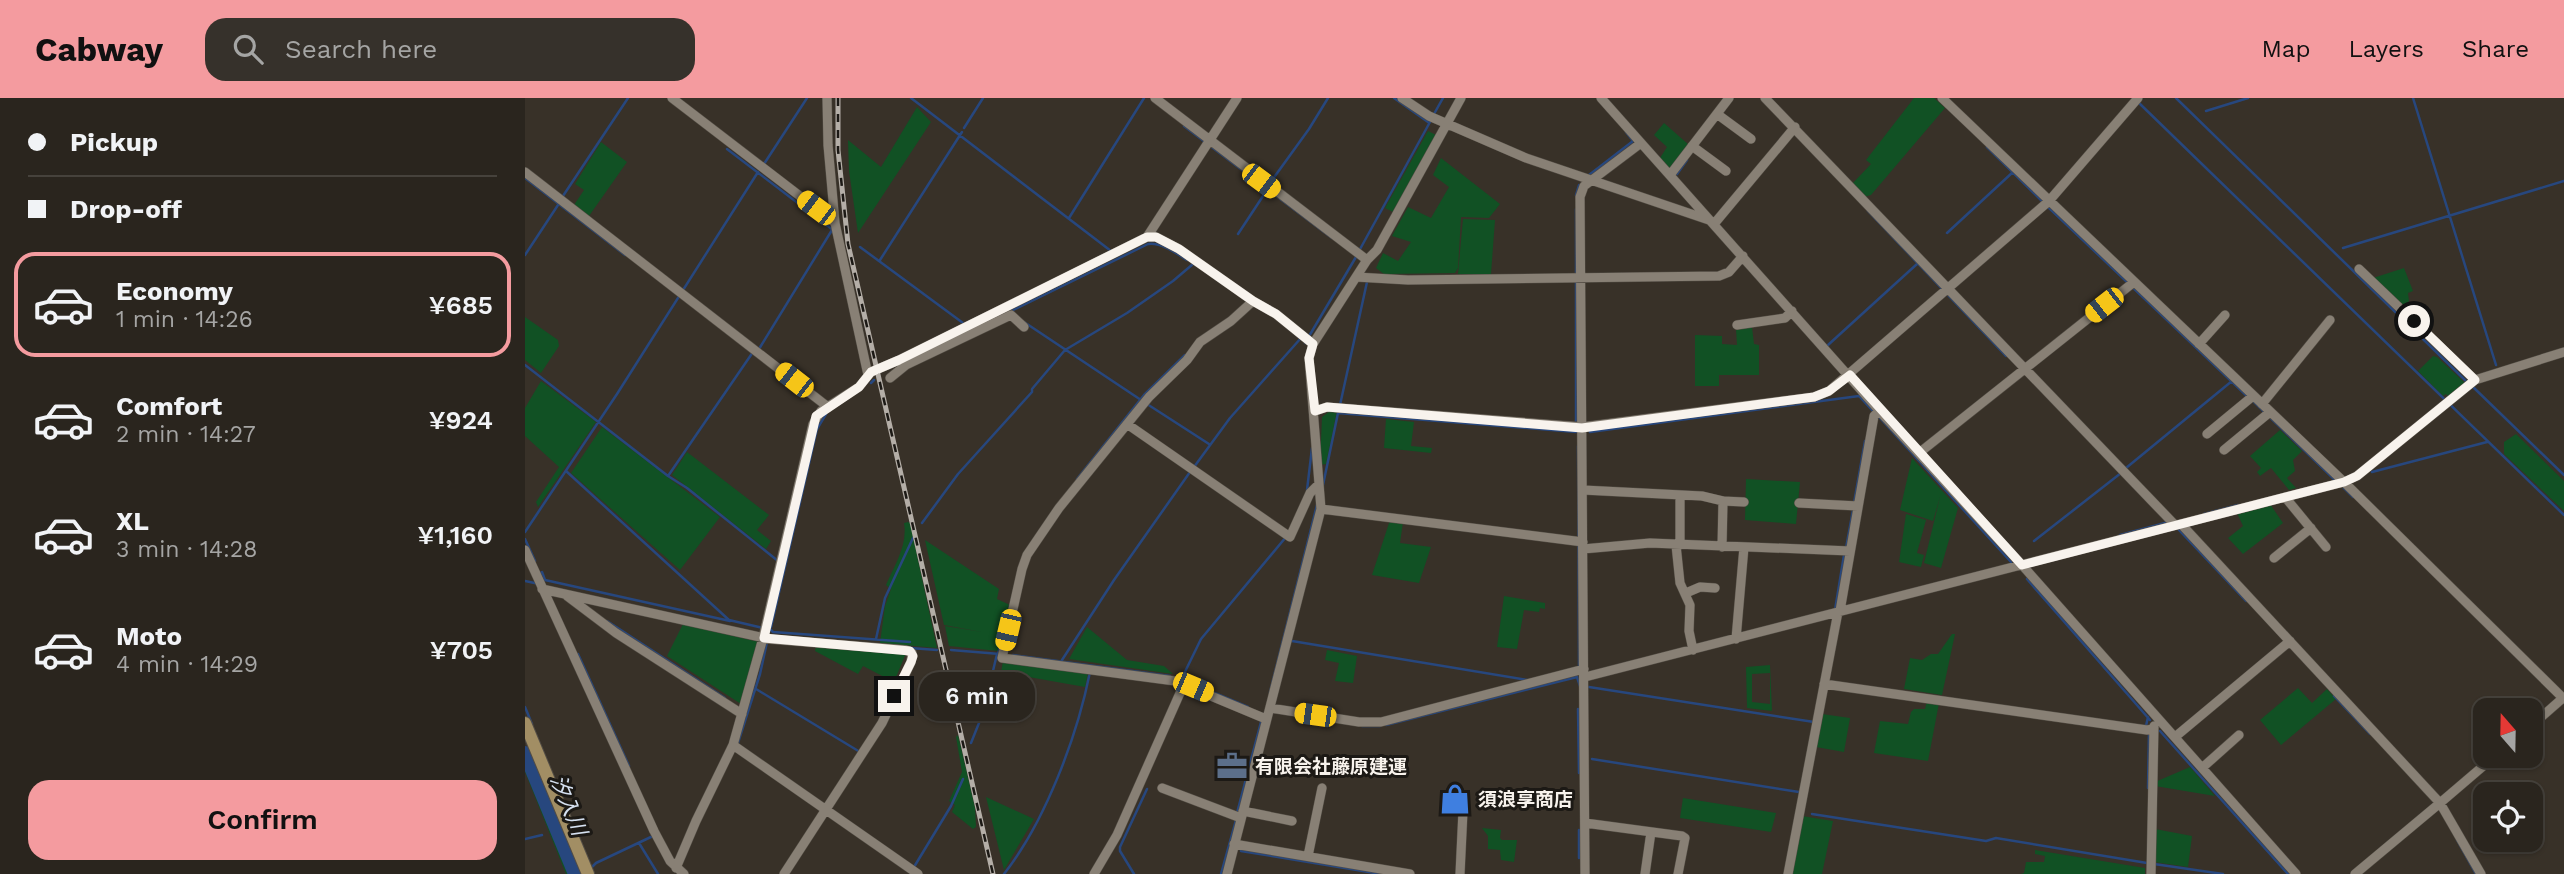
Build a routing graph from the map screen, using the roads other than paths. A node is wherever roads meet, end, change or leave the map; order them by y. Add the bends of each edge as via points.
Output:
1 (672, 98) edge
2 (827, 98) edge
3 (1154, 98) edge
4 (1237, 98) edge
5 (1402, 98) edge
6 (1461, 98) edge
7 (1601, 98) edge
8 (1729, 98) edge
9 (1765, 98) edge
10 (1942, 98) edge
11 (2138, 98) edge
12 (1717, 114) junction
13 (1447, 123) junction
14 (1793, 130) junction
15 (1751, 139) dead end
16 (1207, 141) junction
17 (1641, 143) junction
18 (1692, 146) junction
19 (1726, 171) dead end
20 (525, 172) edge
21 (1670, 175) junction
22 (1592, 180) junction
23 (2047, 203) junction
24 (1713, 222) junction
25 (835, 223) junction
26 (1147, 237) junction
27 (1361, 255) junction
28 (1743, 256) junction
29 (2359, 269) dead end
30 (1577, 278) junction
31 (1364, 279) junction
32 (2131, 284) junction
33 (1944, 290) junction
34 (1253, 301) junction
35 (1792, 311) junction
36 (1006, 312) junction
37 (2225, 315) dead end
38 (2330, 320) dead end
39 (1737, 325) dead end
40 (1024, 327) dead end
41 (1309, 340) junction
42 (2199, 344) junction
43 (2564, 352) edge
44 (904, 362) junction
45 (2022, 369) junction
46 (868, 375) junction
47 (1850, 375) junction
48 (890, 378) dead end
49 (2472, 382) junction
50 (2253, 396) junction
51 (2262, 404) junction
52 (828, 407) junction
53 (1880, 410) junction
54 (1315, 411) junction
55 (2270, 412) junction
56 (1127, 424) junction
57 (1582, 428) junction
58 (2207, 434) dead end
59 (2224, 450) dead end
60 (1919, 453) junction
61 (2344, 482) junction
62 (1318, 485) junction
63 (1583, 489) junction
64 (1680, 495) junction
65 (2285, 497) junction
66 (1723, 501) junction
67 (1744, 502) dead end
68 (1799, 503) dead end
69 (1858, 506) junction
70 (1321, 509) junction
71 (2178, 524) junction
72 (2311, 528) junction
73 (1581, 543) junction
74 (1679, 543) junction
75 (1722, 544) junction
76 (1744, 547) junction
77 (2326, 547) dead end
78 (525, 550) edge
79 (1847, 551) junction
80 (2274, 558) dead end
81 (2022, 565) junction
82 (541, 586) junction
83 (1715, 588) dead end
84 (1686, 593) junction
85 (564, 594) junction
86 (1839, 612) junction
87 (766, 634) junction
88 (1736, 636) junction
89 (2287, 643) junction
90 (1693, 647) junction
91 (1584, 673) junction
92 (1825, 681) junction
93 (1184, 684) junction
94 (2562, 700) edge
95 (743, 712) junction
96 (1266, 715) junction
97 (2543, 716) edge
98 (2158, 718) junction
99 (525, 723) edge
100 (2150, 730) junction
101 (2239, 735) dead end
102 (2175, 737) junction
103 (736, 746) junction
104 (2202, 768) junction
105 (2481, 768) edge
106 (1162, 788) dead end
107 (1322, 788) dead end
108 (2440, 803) junction
109 (827, 810) junction
110 (1463, 811) dead end
111 (1242, 814) junction
112 (1293, 821) dead end
113 (1585, 823) junction
114 (1651, 832) junction
115 (1234, 844) junction
116 (1308, 856) junction
117 (2152, 867) edge
118 (680, 871) edge
119 (916, 873) edge
120 (588, 874) edge
121 (784, 874) edge
122 (1094, 874) edge
123 (1227, 874) edge
124 (1410, 874) edge
125 (1460, 874) edge
126 (1585, 874) edge
127 (1645, 874) edge
128 (1678, 874) edge
129 (1788, 874) edge
130 (2296, 874) edge
131 (2355, 874) edge
132 (2481, 874) edge

1 - 25 street
2 - 25 street
3 - 16 street
4 - 16 street
5 - 13 street
6 - 13 street
7 - 17 street
8 - 12 street
9 - 14 street
10 - 23 street
11 - 23 street
12 - 15 street
12 - 18 street
13 - 22 street via 1526,158
13 - 27 street via 1377,250
14 - 24 street
14 - 33 street
16 - 26 street
16 - 27 street
17 - 21 street
17 - 22 street
18 - 19 street
18 - 21 street
20 - 52 street
21 - 24 street
22 - 24 street
22 - 30 street via 1580,197
23 - 32 street
23 - 33 street
24 - 28 street
25 - 46 street
26 - 34 street via 1179,249
26 - 36 street
27 - 31 street
28 - 30 street via 1720,276
28 - 35 street
29 - 49 street
30 - 31 street
30 - 57 street
31 - 41 street
32 - 42 street
32 - 45 street
33 - 45 street
33 - 47 street
34 - 41 street
34 - 56 street via 1200,342
35 - 39 street via 1785,318
35 - 47 street
36 - 40 street
36 - 44 street
37 - 42 street
38 - 51 street
41 - 54 street
42 - 50 street
43 - 49 street
44 - 46 street
44 - 48 street
45 - 60 street
45 - 71 street
46 - 52 street via 859,387
47 - 53 street
47 - 57 street via 1814,397
49 - 61 street
50 - 51 street
50 - 58 street
51 - 55 street
52 - 87 street via 813,424
53 - 60 street
53 - 69 street via 1874,416
54 - 57 street via 1327,407
54 - 62 street
55 - 59 street
55 - 61 street
56 - 62 street via 1290,537
56 - 93 street via 1027,555 1003,654
57 - 63 street
60 - 81 street
61 - 65 street
61 - 94 street
62 - 70 street
63 - 64 street
63 - 73 street
64 - 66 street
64 - 74 street
65 - 71 street
65 - 72 street
66 - 67 street
66 - 75 street
68 - 69 street
69 - 79 street
70 - 73 street
70 - 96 street
71 - 81 street
71 - 89 street
72 - 77 street
72 - 80 street
73 - 74 street
73 - 91 street
74 - 75 street
74 - 84 street via 1678,576
75 - 76 street
76 - 79 street
76 - 88 street
78 - 82 street
79 - 86 street
81 - 86 street
81 - 98 street
82 - 85 street
82 - 118 street via 670,861
83 - 84 street via 1700,587
84 - 90 street
85 - 87 street
85 - 95 street via 616,633
86 - 88 street
86 - 92 street
87 - 95 street
87 - 109 street via 912,653 882,723
88 - 90 street
89 - 102 street
89 - 108 street
90 - 91 street
91 - 96 street via 1381,722
91 - 113 street
92 - 100 street
92 - 129 street
93 - 96 street
93 - 122 street via 1117,835
94 - 97 street
95 - 103 street
96 - 111 street
98 - 100 street
98 - 102 street
99 - 120 main road
100 - 117 street
101 - 104 street
102 - 104 street
103 - 109 street
103 - 118 street via 696,821
104 - 130 street
105 - 108 street
106 - 111 street
107 - 116 street
108 - 131 street
108 - 132 street
109 - 119 street
109 - 121 street
110 - 125 street
111 - 112 street
111 - 115 street
113 - 114 street
113 - 126 street
114 - 127 street
114 - 128 street via 1685,838
115 - 116 street
115 - 123 street
116 - 124 street

